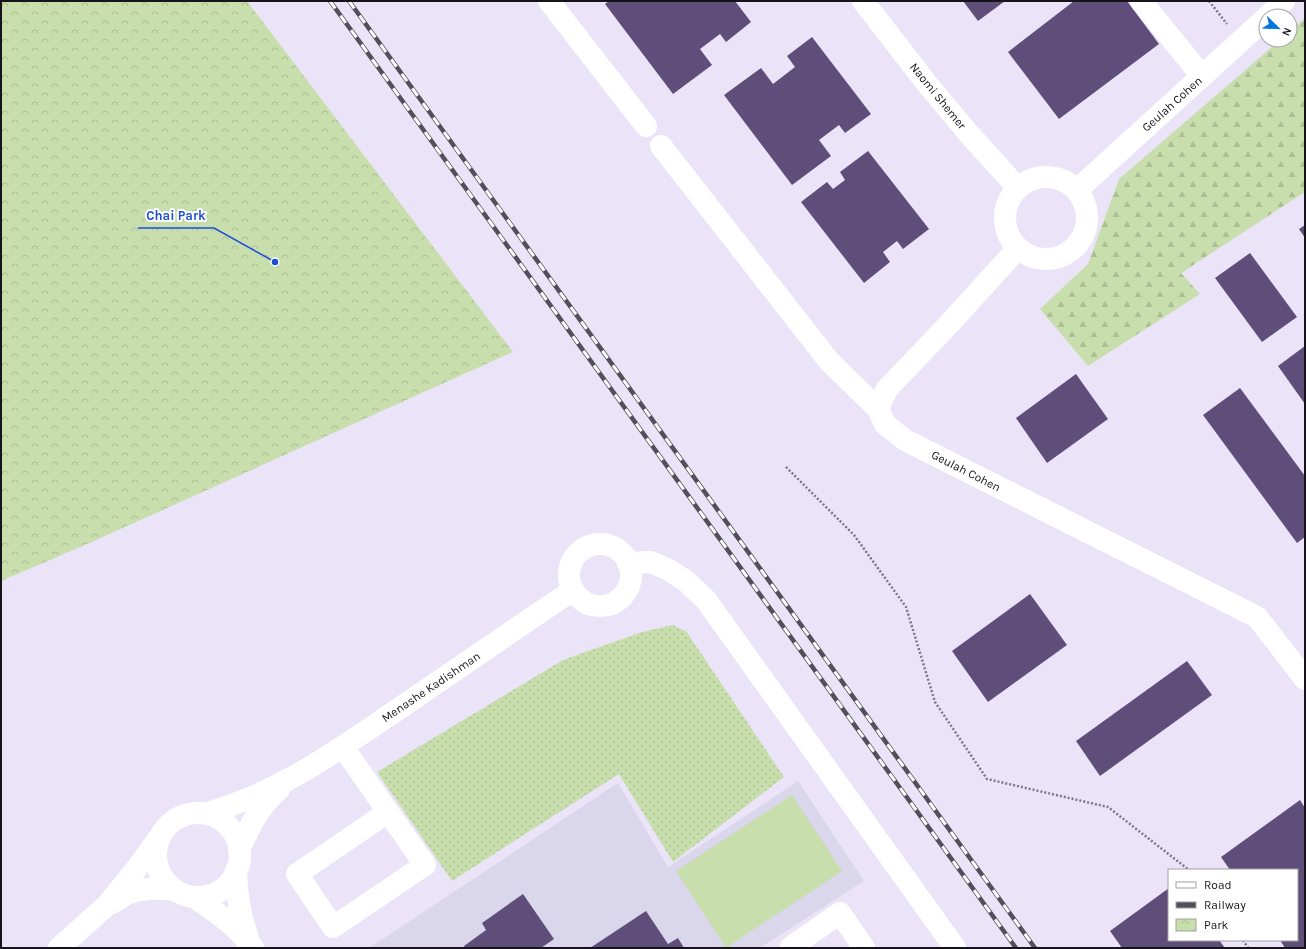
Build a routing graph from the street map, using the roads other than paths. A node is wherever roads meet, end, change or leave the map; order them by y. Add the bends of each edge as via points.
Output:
1 (549, 1) edge
2 (863, 1) edge
3 (1141, 1) edge
4 (1284, 1) edge
5 (1277, 8) edge
6 (1258, 25) edge
7 (1202, 76) junction
8 (646, 126) dead end
9 (661, 146) dead end
10 (1018, 188) junction
11 (1077, 190) junction
12 (1018, 248) junction
13 (878, 409) junction
14 (628, 563) junction
15 (573, 590) junction
16 (1305, 679) edge
17 (343, 747) junction
18 (288, 781) junction
19 (388, 812) junction
20 (208, 814) junction
21 (159, 838) junction
22 (238, 861) junction
23 (184, 893) junction
24 (106, 906) junction
25 (251, 945) edge
26 (59, 948) edge
27 (791, 948) edge
28 (864, 948) edge
29 (955, 948) edge

1 - 8 street
2 - 10 street, Naomi Shemer via 928,85
3 - 7 street
4 - 5 street, Geulah Cohen
6 - 7 street, Geulah Cohen
7 - 11 street, Geulah Cohen
9 - 13 street, Geulah Cohen via 829,361
10 - 11 street via 1028,180 1041,176 1055,177
10 - 12 street via 1010,198 1005,211 1005,224
11 - 12 street via 1084,202 1087,215 1086,229 1080,242 1057,258 1043,259 1030,256
12 - 13 street via 887,389
13 - 16 street, Geulah Cohen via 885,424 904,440 1257,617
14 - 15 street via 630,584 618,601 598,606 588,604
14 - 15 street via 616,548 606,545 587,547 579,553 571,566 570,580
14 - 29 street via 651,562 669,570 686,581 706,600
15 - 17 street, Menashe Kadishman
17 - 18 street, Menashe Kadishman
17 - 19 street
18 - 20 street, Menashe Kadishman via 231,807
18 - 22 street, Menashe Kadishman via 276,791 251,824
19 - 19 street via 425,865 333,927 298,874
20 - 21 street via 182,815 166,827
20 - 22 street via 220,819 230,828 236,839
21 - 23 street via 157,864 162,876 170,886
21 - 24 street
22 - 23 street via 229,882 219,891 207,896
22 - 25 street via 237,892 240,914
23 - 24 street via 161,888 147,890 130,893
23 - 25 street via 228,922
24 - 26 street
27 - 28 street via 840,913

